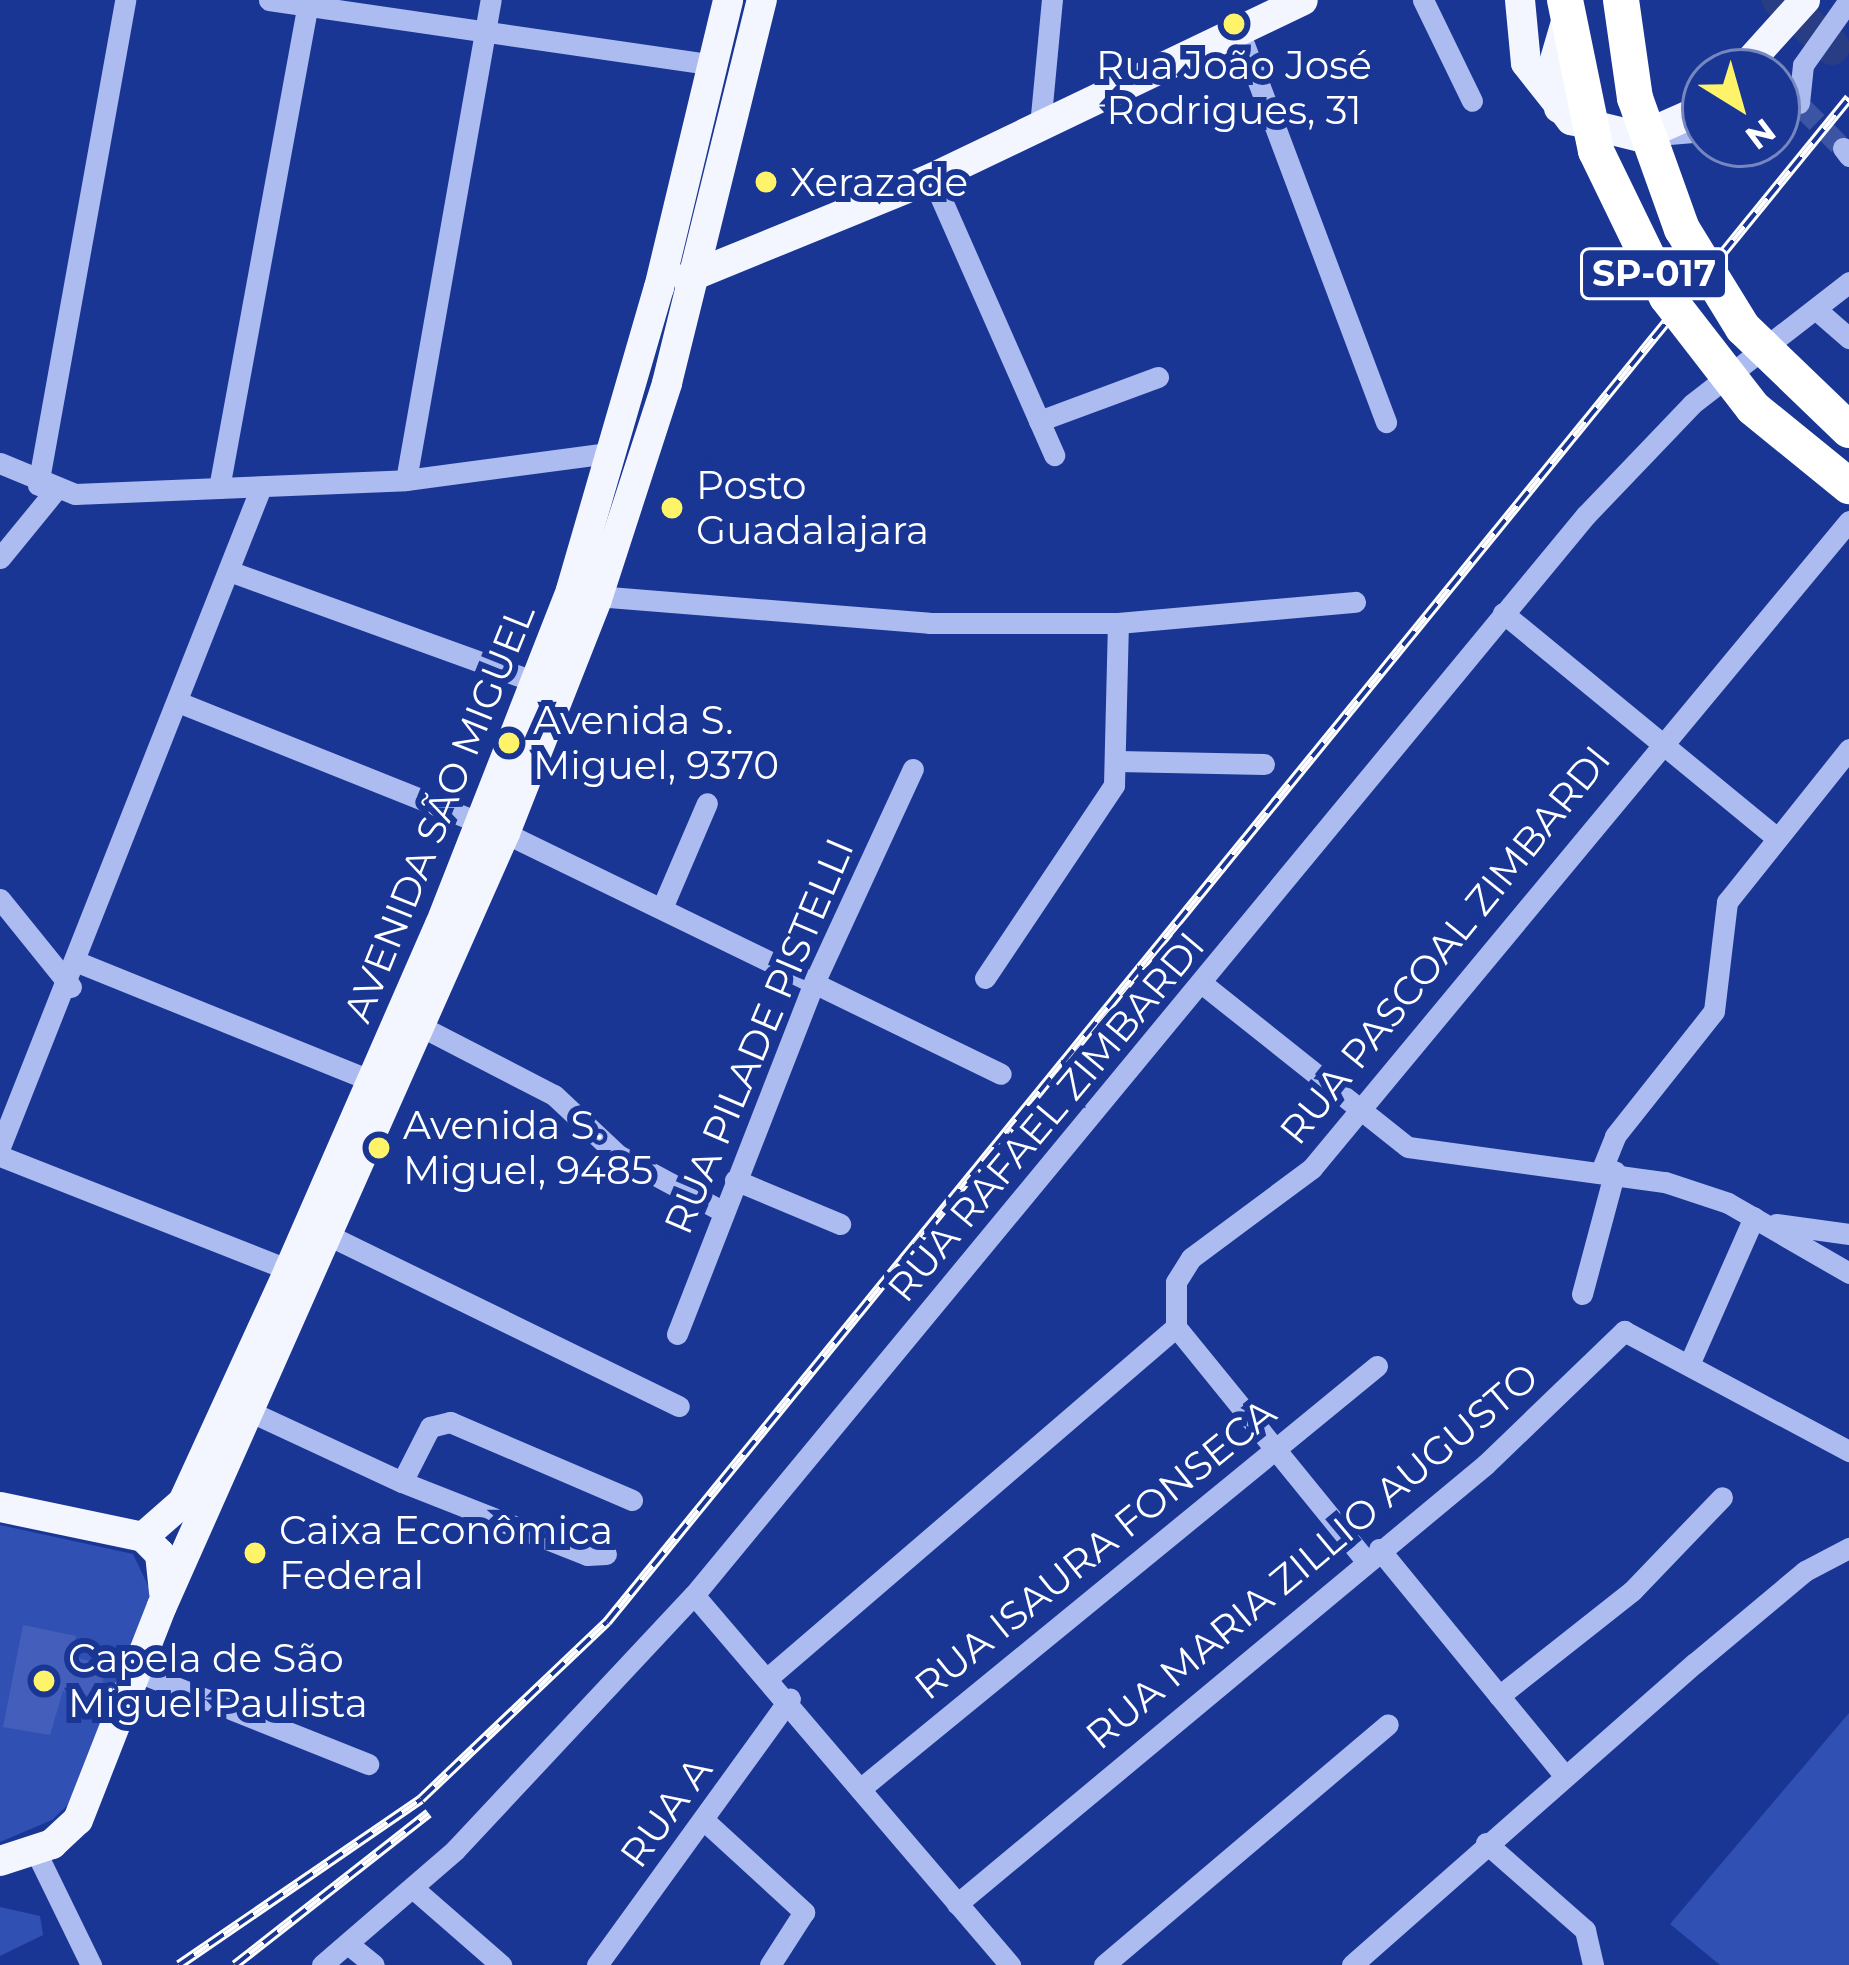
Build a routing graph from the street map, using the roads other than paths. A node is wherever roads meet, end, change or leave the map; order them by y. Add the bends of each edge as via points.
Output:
1 (124, 0) edge
2 (268, 0) edge
3 (491, 0) edge
4 (728, 0) edge
5 (762, 0) edge
6 (1052, 0) edge
7 (1303, 0) edge
8 (1423, 0) edge
9 (1520, 0) edge
10 (1565, 0) edge
11 (1577, 0) edge
12 (1621, 0) edge
13 (1805, 0) edge
14 (1849, 0) edge
15 (309, 4) edge
16 (1239, 31) junction
17 (484, 34) junction
18 (1761, 48) edge
19 (714, 65) junction
20 (1801, 78) edge
21 (1472, 101) dead end
22 (1560, 113) junction
23 (1681, 122) edge
24 (1040, 126) junction
25 (1681, 133) edge
26 (1657, 135) junction
27 (932, 178) junction
28 (700, 273) junction
29 (1849, 282) edge
30 (659, 288) junction
31 (1819, 312) junction
32 (1849, 338) edge
33 (1158, 377) dead end
34 (1039, 421) junction
35 (1386, 422) dead end
36 (1849, 430) edge
37 (608, 452) junction
38 (1054, 455) dead end
39 (0, 463) edge
40 (406, 480) junction
41 (1849, 486) edge
42 (261, 487) junction
43 (219, 488) junction
44 (46, 489) junction
45 (1849, 521) edge
46 (0, 559) edge
47 (229, 571) junction
48 (584, 595) junction
49 (1355, 602) dead end
50 (1503, 613) junction
51 (1118, 623) junction
52 (536, 682) junction
53 (178, 701) junction
54 (1659, 740) junction
55 (1849, 749) edge
56 (1118, 761) junction
57 (1264, 764) dead end
58 (913, 769) dead end
59 (707, 803) dead end
60 (493, 828) junction
61 (1776, 838) junction
62 (0, 898) edge
63 (662, 908) junction
64 (80, 963) junction
65 (986, 979) dead end
66 (813, 985) junction
67 (1204, 985) junction
68 (71, 987) junction
69 (424, 1028) junction
70 (1001, 1074) dead end
71 (372, 1081) junction
72 (1359, 1109) junction
73 (0, 1152) edge
74 (1609, 1170) junction
75 (735, 1180) junction
76 (722, 1211) junction
77 (1759, 1219) junction
78 (840, 1224) dead end
79 (1849, 1234) edge
80 (329, 1237) junction
81 (289, 1270) junction
82 (1849, 1273) edge
83 (1582, 1294) dead end
84 (1176, 1327) junction
85 (677, 1334) dead end
86 (1691, 1360) junction
87 (1377, 1366) dead end
88 (679, 1406) dead end
89 (250, 1412) junction
90 (1273, 1450) junction
91 (1849, 1451) edge
92 (402, 1482) junction
93 (1722, 1498) dead end
94 (632, 1500) dead end
95 (0, 1507) edge
96 (142, 1537) junction
97 (1849, 1548) edge
98 (606, 1555) dead end
99 (1372, 1555) junction
100 (694, 1595) junction
101 (162, 1606) junction
102 (138, 1672) junction
103 (770, 1676) junction
104 (1499, 1696) junction
105 (790, 1698) junction
106 (1388, 1724) dead end
107 (368, 1764) dead end
108 (1563, 1774) junction
109 (860, 1789) junction
110 (707, 1822) junction
111 (1486, 1843) junction
112 (36, 1852) junction
113 (0, 1861) edge
114 (414, 1889) junction
115 (957, 1904) junction
116 (348, 1944) junction
117 (91, 1965) edge
118 (322, 1965) edge
119 (374, 1965) edge
120 (501, 1965) edge
121 (597, 1965) edge
122 (770, 1965) edge
123 (1010, 1965) edge
124 (1104, 1965) edge
125 (1352, 1965) edge
126 (1593, 1965) edge

1 - 44 street
2 - 15 street
3 - 17 street
4 - 19 main road, AVENIDA SÃO MIGUEL
5 - 28 main road, AVENIDA SÃO MIGUEL
6 - 24 street
7 - 16 main road
8 - 21 street
9 - 22 main road via 1526,63
10 - 41 highway, SP-017, bridge via 1596,151 1667,297 1753,408
11 - 22 main road via 1554,63
12 - 36 highway, SP-017, bridge via 1635,98 1682,229 1743,328
13 - 18 main road
14 - 20 street
15 - 17 street
15 - 43 street
16 - 24 main road
16 - 35 street
17 - 19 street
17 - 40 street
19 - 30 main road, AVENIDA SÃO MIGUEL
22 - 26 main road via 1607,135
23 - 26 main road
24 - 27 main road
25 - 26 street
27 - 28 main road
27 - 34 street
28 - 30 main road
28 - 48 main road, AVENIDA SÃO MIGUEL
29 - 31 street, RUA RAFAEL ZIMBARDI
30 - 37 main road, AVENIDA SÃO MIGUEL
31 - 32 street
31 - 50 street, RUA RAFAEL ZIMBARDI via 1692,404
33 - 34 street
34 - 38 street
37 - 40 street
37 - 48 main road, AVENIDA SÃO MIGUEL
39 - 44 street
40 - 42 street
42 - 43 street
42 - 47 street
43 - 44 street
44 - 46 street
45 - 54 street, RUA PASCOAL ZIMBARDI
47 - 52 street
47 - 53 street
48 - 51 street via 812,619
48 - 52 main road, AVENIDA SÃO MIGUEL
48 - 60 main road, AVENIDA SÃO MIGUEL
49 - 51 street
50 - 54 street
50 - 67 street, RUA RAFAEL ZIMBARDI
51 - 56 street
52 - 60 main road, AVENIDA SÃO MIGUEL
53 - 60 street
53 - 64 street
54 - 61 street
54 - 72 street, RUA PASCOAL ZIMBARDI
55 - 61 street
56 - 57 street
56 - 65 street via 1098,818
58 - 66 street, RUA PILADE PISTELLI
59 - 63 street
60 - 63 street
60 - 69 main road, AVENIDA SÃO MIGUEL
60 - 71 main road, AVENIDA SÃO MIGUEL
61 - 74 street via 1727,902 1705,1028 1615,1136
62 - 68 street
63 - 66 street
64 - 68 street
64 - 71 street
66 - 70 street
66 - 75 street, RUA PILADE PISTELLI
67 - 72 street
67 - 100 street, RUA RAFAEL ZIMBARDI
68 - 73 street
69 - 76 street via 554,1095 617,1155
69 - 80 main road, AVENIDA SÃO MIGUEL
71 - 81 main road, AVENIDA SÃO MIGUEL
72 - 74 street via 1408,1148
72 - 84 street, RUA PASCOAL ZIMBARDI via 1312,1168 1191,1258 1176,1282
73 - 81 street
74 - 77 street
74 - 83 street
75 - 76 street, RUA PILADE PISTELLI
75 - 78 street
76 - 85 street, RUA PILADE PISTELLI
77 - 79 street
77 - 82 street
77 - 86 street
80 - 88 street
80 - 89 main road, AVENIDA SÃO MIGUEL
81 - 96 main road, AVENIDA SÃO MIGUEL via 183,1502
84 - 90 street
84 - 103 street
86 - 91 street, RUA MARIA ZILLIO AUGUSTO
86 - 99 street, RUA MARIA ZILLIO AUGUSTO via 1624,1331 1486,1464
87 - 90 street, RUA ISAURA FONSECA
89 - 92 street
89 - 101 main road, AVENIDA SÃO MIGUEL
90 - 99 street
90 - 109 street, RUA ISAURA FONSECA
92 - 94 street via 430,1427 450,1422
92 - 98 street via 587,1556
93 - 104 street via 1632,1591
95 - 96 main road
96 - 101 main road, AVENIDA SÃO MIGUEL via 165,1567
97 - 108 street via 1805,1571
99 - 104 street
99 - 115 street, RUA MARIA ZILLIO AUGUSTO
100 - 103 street
100 - 114 street, RUA RAFAEL ZIMBARDI
101 - 102 main road, AVENIDA SÃO MIGUEL
102 - 107 street
102 - 112 main road, AVENIDA SÃO MIGUEL via 78,1820
103 - 105 street
104 - 108 street
105 - 109 street
105 - 110 street, RUA A
106 - 124 street
108 - 111 street
109 - 115 street
110 - 121 street, RUA A
110 - 122 street via 804,1912
111 - 125 street
111 - 126 street via 1585,1930
112 - 113 main road
112 - 117 street
114 - 116 street, RUA RAFAEL ZIMBARDI
114 - 120 street
115 - 123 street
116 - 118 street, RUA RAFAEL ZIMBARDI
116 - 119 street

